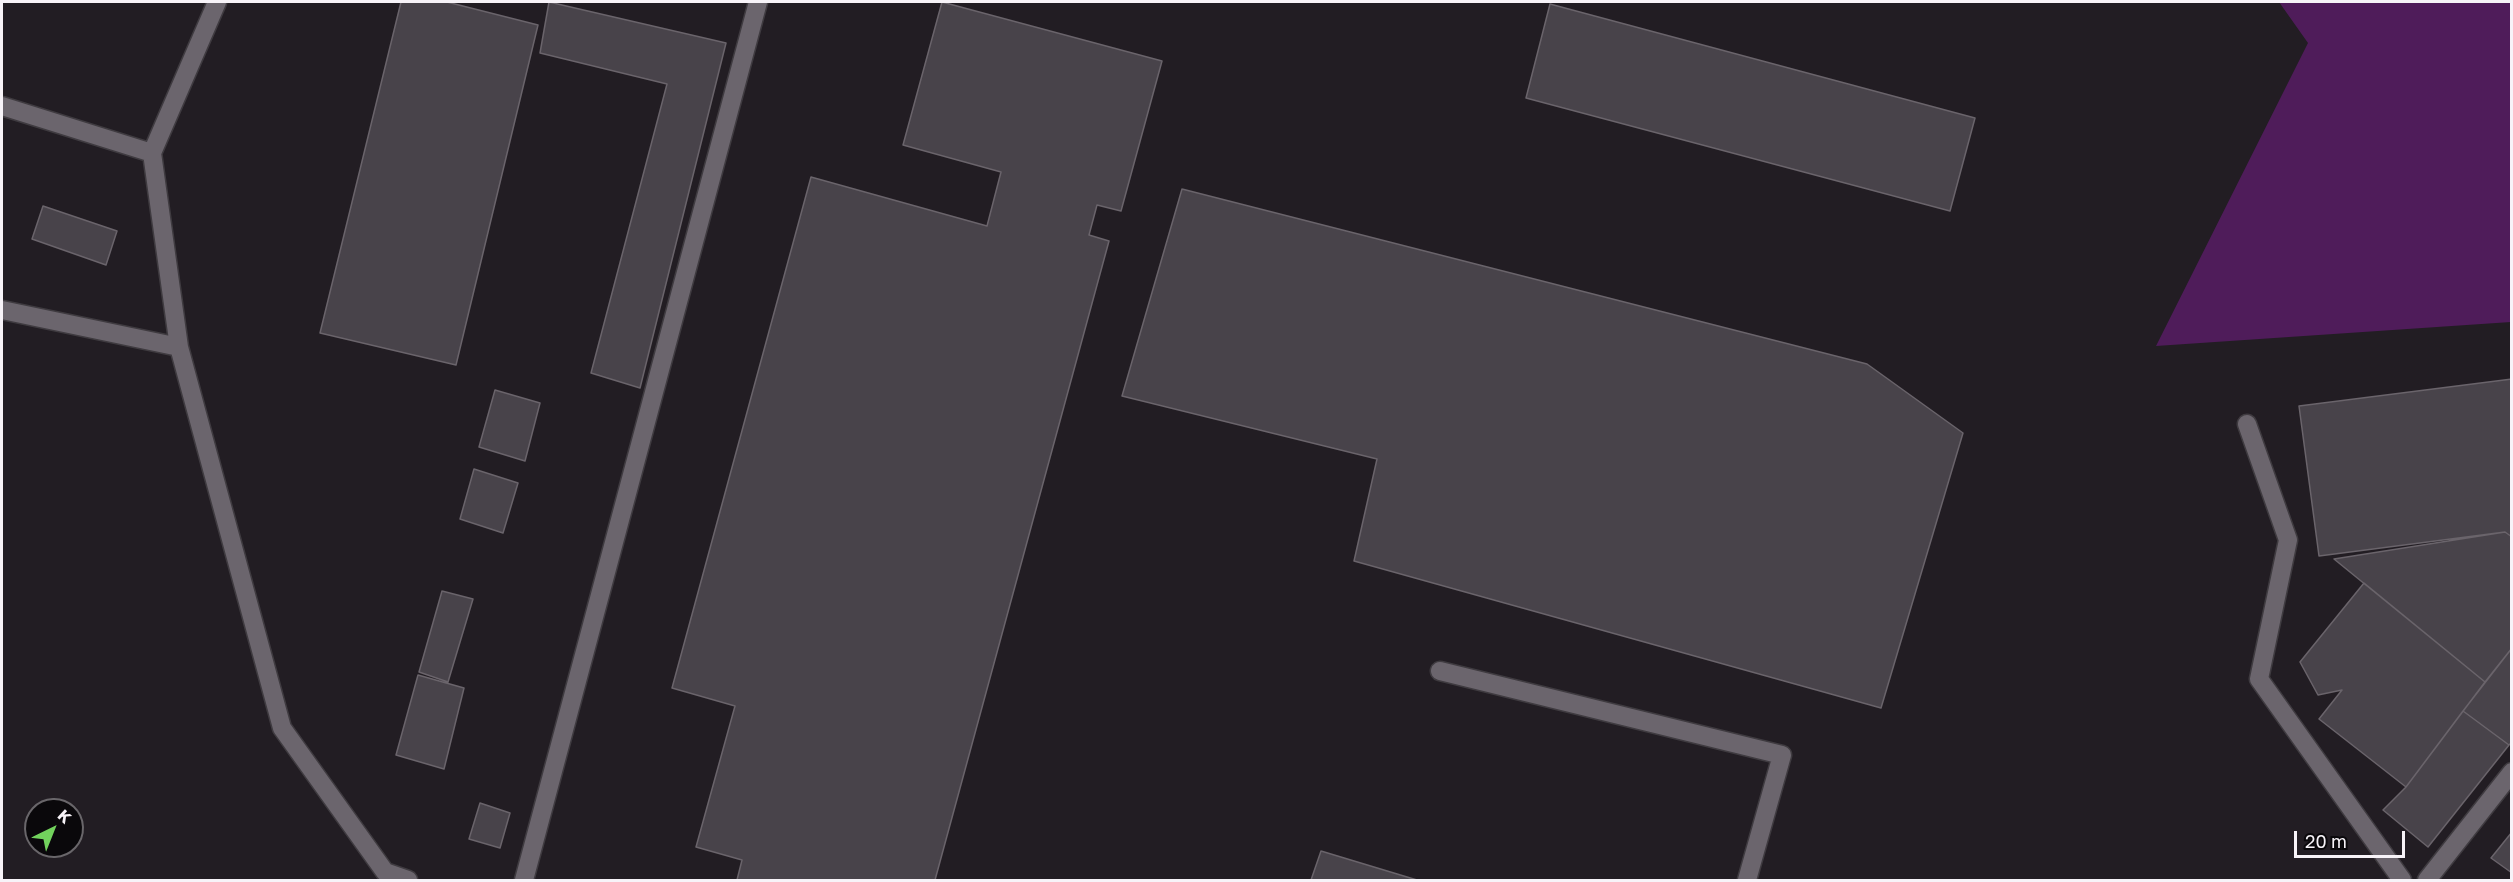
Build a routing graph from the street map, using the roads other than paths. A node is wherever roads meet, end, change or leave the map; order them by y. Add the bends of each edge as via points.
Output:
1 (217, 2) edge
2 (758, 2) edge
3 (2, 106) edge
4 (152, 153) junction
5 (2, 310) edge
6 (179, 347) junction
7 (2247, 424) dead end
8 (1440, 671) dead end
9 (2511, 772) edge
10 (408, 880) edge
11 (524, 880) edge
12 (1747, 880) edge
13 (2402, 880) edge
14 (2427, 880) edge

1 - 4 lane
2 - 11 lane
3 - 4 lane
4 - 6 lane
5 - 6 lane
6 - 10 lane via 282,728 385,872
7 - 13 lane via 2288,540 2259,679
8 - 12 lane via 1782,755
9 - 14 lane

